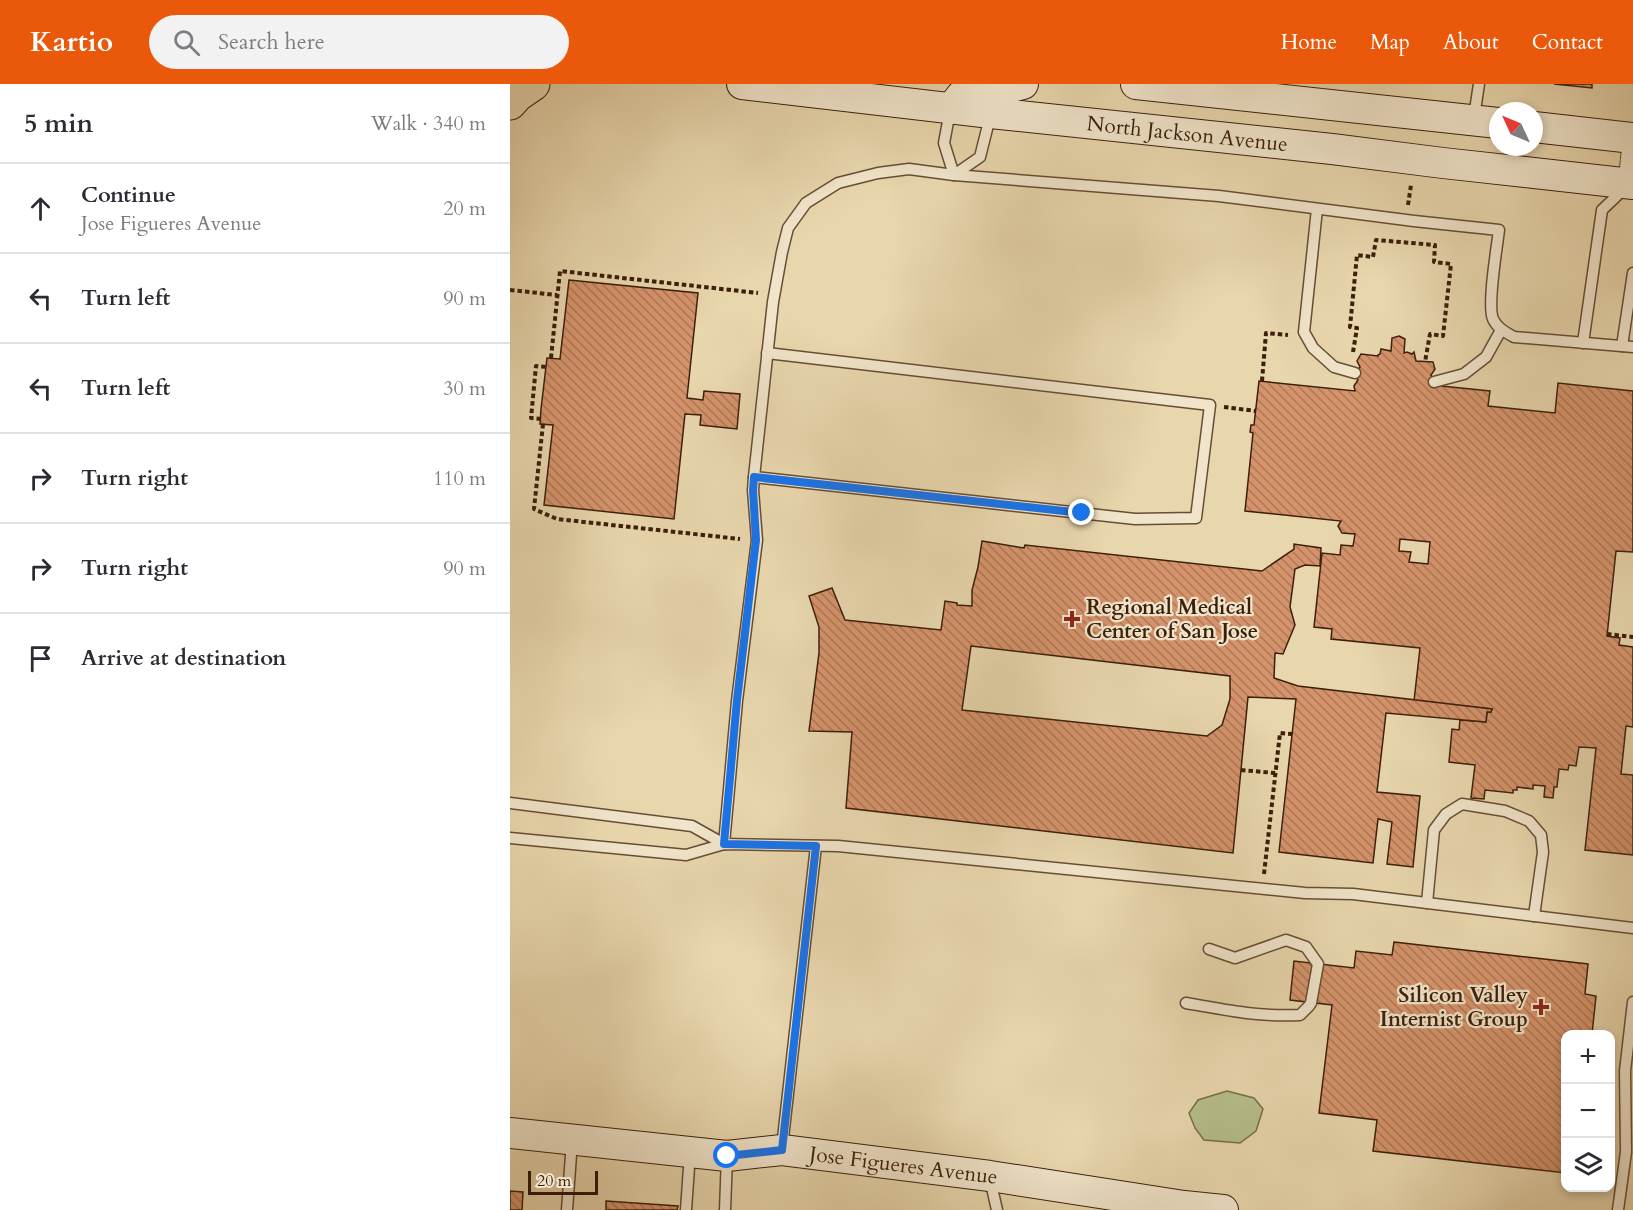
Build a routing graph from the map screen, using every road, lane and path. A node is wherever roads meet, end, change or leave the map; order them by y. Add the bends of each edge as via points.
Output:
1 (533, 84) edge
2 (742, 84) edge
3 (1023, 84) edge
4 (1136, 84) edge
5 (1479, 84) edge
6 (1328, 94) edge
7 (510, 103) edge
8 (951, 109) junction
9 (991, 113) junction
10 (1486, 122) edge
11 (1543, 128) edge
12 (1633, 138) edge
13 (1633, 143) edge
14 (954, 175) junction
15 (1411, 185) dead end
16 (1632, 189) edge
17 (1317, 209) junction
18 (1407, 213) dead end
19 (1633, 273) edge
20 (510, 290) edge
21 (764, 294) dead end
22 (557, 295) junction
23 (1501, 330) junction
24 (1289, 335) dead end
25 (1583, 343) junction
26 (1628, 347) edge
27 (1353, 352) dead end
28 (767, 353) junction
29 (551, 358) dead end
30 (1425, 362) dead end
31 (547, 367) dead end
32 (1355, 373) dead end
33 (1262, 381) dead end
34 (1434, 382) dead end
35 (1209, 405) junction
36 (1256, 411) dead end
37 (541, 418) dead end
38 (543, 424) dead end
39 (754, 477) junction
40 (744, 540) dead end
41 (1607, 634) dead end
42 (1633, 637) edge
43 (1292, 734) dead end
44 (1241, 770) dead end
45 (1275, 773) junction
46 (510, 803) edge
47 (510, 838) edge
48 (724, 844) junction
49 (816, 846) junction
50 (1263, 881) dead end
51 (1427, 903) junction
52 (1534, 916) junction
53 (1633, 928) edge
54 (1209, 949) dead end
55 (1633, 1002) edge
56 (1186, 1003) dead end
57 (510, 1133) edge
58 (572, 1139) junction
59 (782, 1150) junction
60 (690, 1152) junction
61 (727, 1156) junction
62 (990, 1176) junction
63 (1184, 1208) edge
64 (567, 1210) edge
65 (686, 1210) edge
66 (725, 1210) edge
67 (997, 1210) edge
68 (1223, 1210) edge
69 (1618, 1210) edge

1 - 7 main road
2 - 8 main road, North Jackson Avenue
3 - 8 main road via 995,91 972,90
4 - 6 main road, North Jackson Avenue
5 - 10 lane
6 - 10 main road, North Jackson Avenue
8 - 9 main road, North Jackson Avenue
8 - 14 lane via 944,143
9 - 14 lane via 980,157
9 - 16 main road, North Jackson Avenue via 1332,149
11 - 12 main road
13 - 16 street
14 - 17 lane via 1219,196
14 - 28 lane via 909,169 878,172 838,183 806,203 788,228
15 - 18 path
16 - 25 lane via 1602,210
17 - 23 lane via 1499,230 1491,301 1492,318
17 - 32 lane via 1304,332 1313,348 1334,367
19 - 26 lane
20 - 22 path
21 - 22 path via 560,271
22 - 29 path
23 - 25 lane via 1514,337
23 - 34 lane via 1486,357 1464,374
24 - 33 path via 1266,333
25 - 26 lane
27 - 30 path via 1358,328 1350,327 1357,255 1373,257 1376,240 1435,245 1434,262 1451,264 1443,336 1430,334
28 - 35 lane
28 - 39 lane
31 - 37 path via 536,366 531,418
35 - 36 path
35 - 39 lane via 1196,518 1135,519
38 - 40 path via 534,509 557,519
39 - 48 lane via 756,540
41 - 42 path
43 - 45 path via 1280,733
44 - 45 path
45 - 50 path
46 - 48 lane via 692,826
47 - 48 lane via 686,855
48 - 49 lane
49 - 51 lane
49 - 59 lane
51 - 52 lane
51 - 52 lane via 1434,830 1446,814 1462,804 1505,811 1529,821 1541,835 1544,852
52 - 53 lane
54 - 56 lane via 1235,958 1286,940 1306,947 1318,964 1309,1006 1300,1015 1281,1016
55 - 69 lane via 1625,1071 1626,1152
57 - 58 main road, Jose Figueres Avenue
58 - 60 main road, Jose Figueres Avenue
58 - 64 lane
59 - 61 main road, Jose Figueres Avenue
59 - 62 main road, Jose Figueres Avenue
60 - 61 main road, Jose Figueres Avenue
60 - 65 lane
61 - 66 lane
62 - 63 main road, Jose Figueres Avenue
62 - 67 lane
63 - 68 main road, Jose Figueres Avenue

